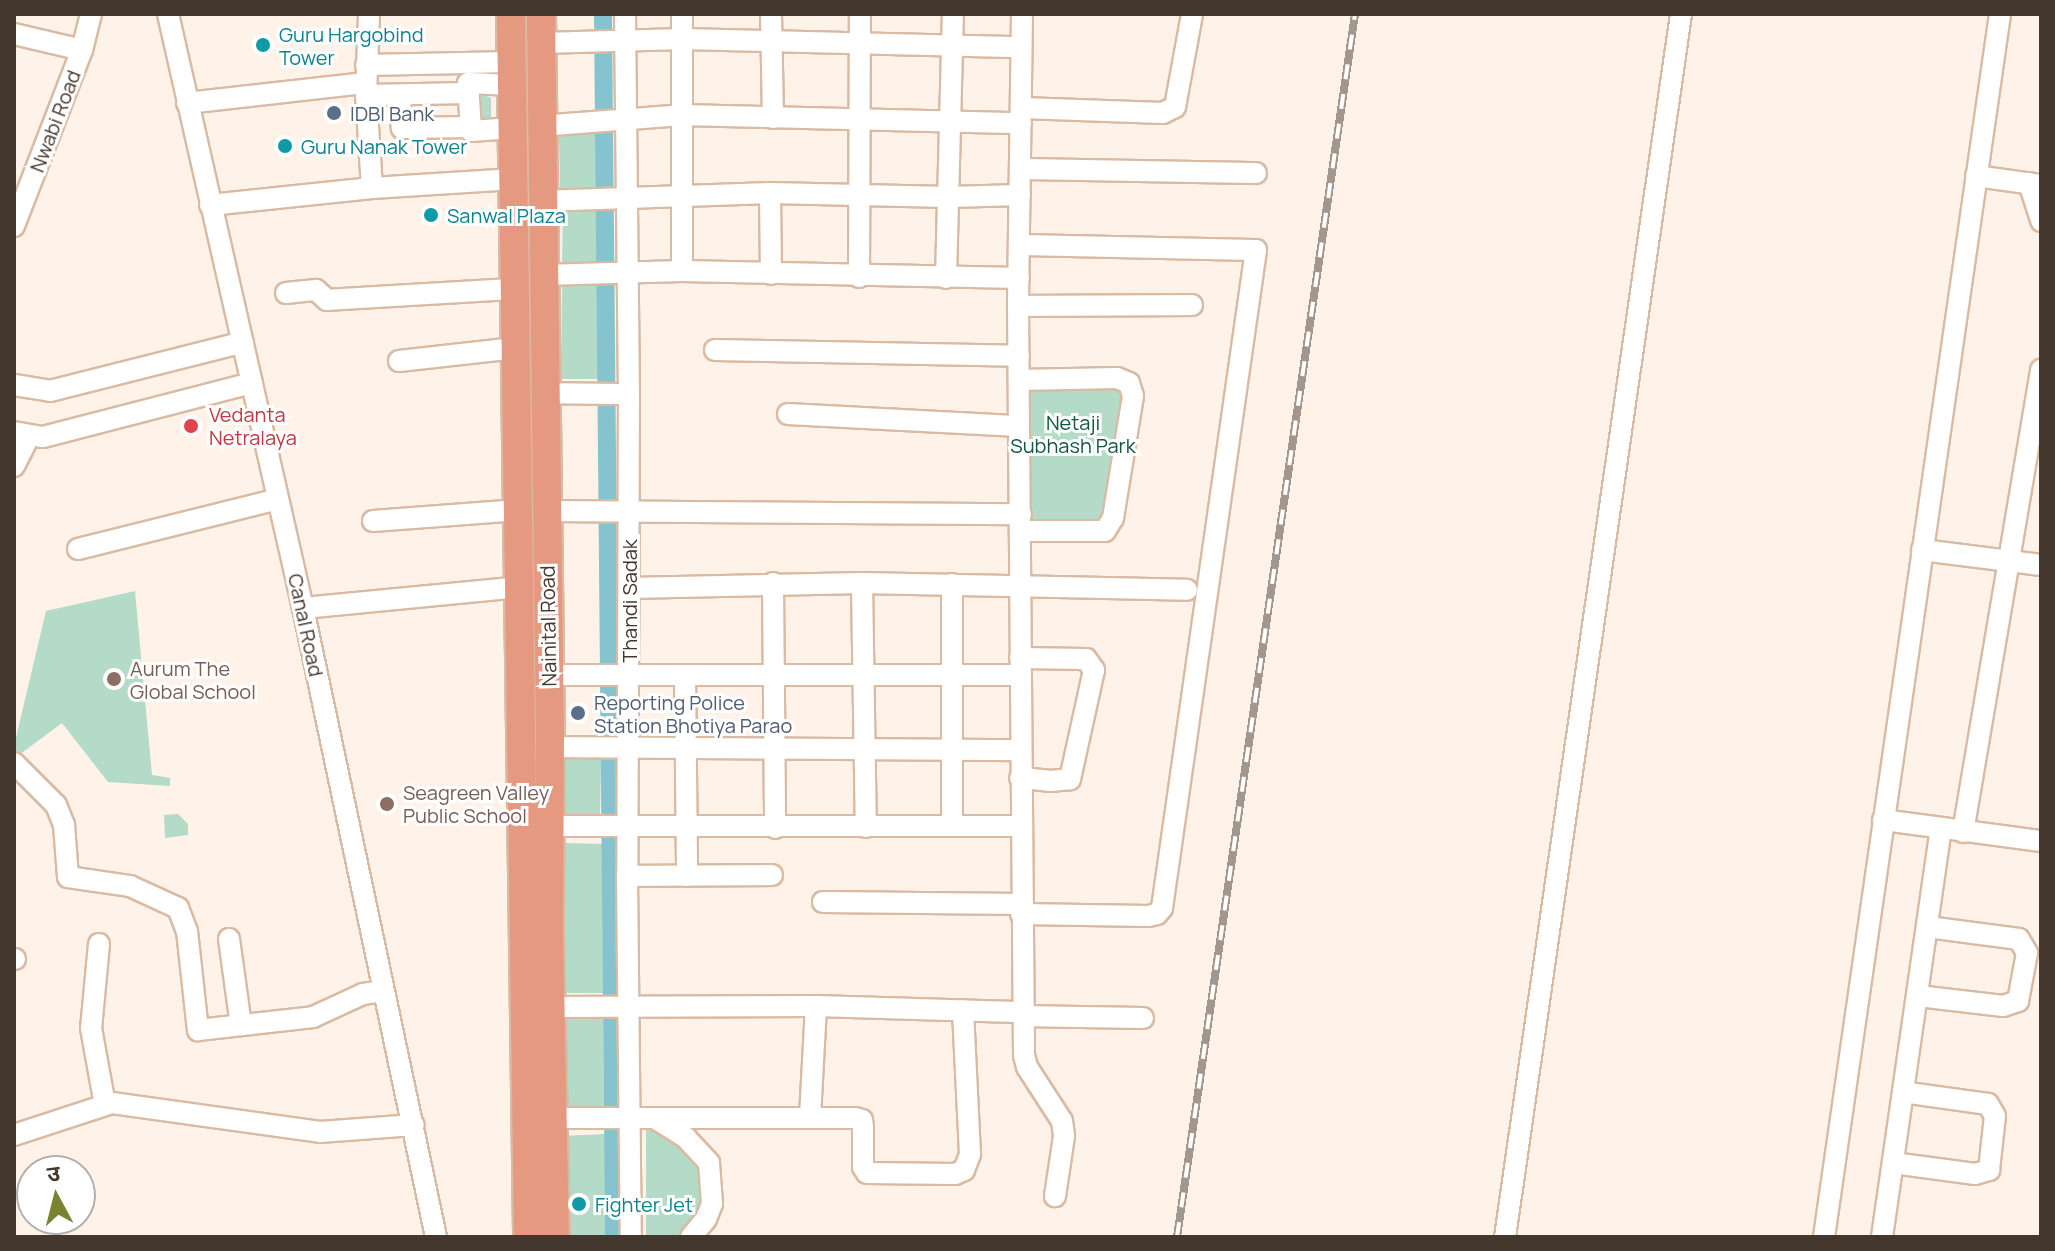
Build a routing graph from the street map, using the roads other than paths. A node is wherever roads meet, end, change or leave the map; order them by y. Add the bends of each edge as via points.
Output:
1 (91, 14) edge
2 (168, 14) edge
3 (369, 14) edge
4 (511, 14) edge
5 (541, 14) edge
6 (625, 14) edge
7 (682, 14) edge
8 (771, 14) edge
9 (860, 14) edge
10 (953, 14) edge
11 (1022, 14) edge
12 (1192, 14) edge
13 (1681, 14) edge
14 (2000, 14) edge
15 (14, 34) edge
16 (683, 39) junction
17 (610, 40) junction
18 (771, 41) junction
19 (859, 42) junction
20 (542, 43) junction
21 (953, 45) junction
22 (1021, 47) junction
23 (82, 50) junction
24 (503, 69) junction
25 (366, 76) junction
26 (469, 93) junction
27 (400, 95) junction
28 (187, 103) junction
29 (682, 115) junction
30 (1021, 115) junction
31 (773, 118) junction
32 (611, 120) junction
33 (952, 120) junction
34 (857, 121) junction
35 (471, 127) junction
36 (527, 127) junction
37 (1021, 169) junction
38 (1256, 173) dead end
39 (1976, 176) junction
40 (514, 179) junction
41 (2035, 184) edge
42 (372, 188) junction
43 (770, 193) junction
44 (1020, 195) junction
45 (682, 196) junction
46 (857, 196) junction
47 (949, 197) junction
48 (612, 198) junction
49 (542, 201) junction
50 (210, 205) junction
51 (2041, 221) edge
52 (14, 226) edge
53 (1020, 245) junction
54 (682, 271) junction
55 (613, 272) junction
56 (771, 274) junction
57 (542, 275) junction
58 (859, 277) junction
59 (946, 278) junction
60 (1019, 278) junction
61 (514, 289) junction
62 (286, 293) dead end
63 (1192, 305) dead end
64 (1018, 306) junction
65 (243, 342) junction
66 (515, 348) junction
67 (715, 350) dead end
68 (1019, 356) junction
69 (399, 361) dead end
70 (2041, 370) edge
71 (1019, 380) junction
72 (252, 383) junction
73 (14, 385) edge
74 (544, 393) junction
75 (615, 394) junction
76 (788, 414) dead end
77 (1019, 426) junction
78 (21, 434) edge
79 (14, 466) edge
80 (278, 499) junction
81 (532, 510) junction
82 (617, 511) junction
83 (373, 521) dead end
84 (1022, 522) junction
85 (78, 549) dead end
86 (1922, 550) junction
87 (2010, 561) junction
88 (2041, 565) edge
89 (773, 583) junction
90 (862, 583) junction
91 (952, 584) junction
92 (1021, 585) junction
93 (520, 587) junction
94 (629, 588) junction
95 (1187, 590) dead end
96 (303, 608) junction
97 (1020, 667) junction
98 (774, 674) junction
99 (863, 674) junction
100 (535, 675) junction
101 (685, 675) junction
102 (952, 675) junction
103 (617, 676) junction
104 (551, 747) junction
105 (617, 749) junction
106 (686, 750) junction
107 (952, 750) junction
108 (1020, 750) junction
109 (775, 751) junction
110 (865, 751) junction
111 (14, 763) edge
112 (1020, 778) junction
113 (1883, 820) junction
114 (550, 826) junction
115 (616, 826) junction
116 (952, 826) junction
117 (1020, 826) junction
118 (688, 827) junction
119 (866, 827) junction
120 (775, 828) junction
121 (1941, 830) junction
122 (1963, 832) junction
123 (2041, 841) edge
124 (772, 875) dead end
125 (627, 876) junction
126 (687, 876) junction
127 (823, 902) dead end
128 (1021, 909) junction
129 (1928, 927) junction
130 (229, 939) dead end
131 (99, 944) dead end
132 (382, 991) junction
133 (1918, 996) junction
134 (618, 1006) junction
135 (816, 1006) junction
136 (550, 1007) junction
137 (963, 1010) junction
138 (1024, 1014) junction
139 (1143, 1018) dead end
140 (241, 1025) junction
141 (1903, 1092) junction
142 (105, 1105) junction
143 (810, 1117) junction
144 (553, 1118) junction
145 (619, 1118) junction
146 (656, 1119) junction
147 (414, 1125) junction
148 (14, 1135) edge
149 (1893, 1163) junction
150 (1055, 1196) dead end
151 (436, 1237) edge
152 (528, 1237) edge
153 (555, 1237) edge
154 (631, 1237) edge
155 (691, 1237) edge
156 (1505, 1237) edge
157 (1824, 1237) edge
158 (1882, 1237) edge

1 - 23 street, Nwabi Road
2 - 28 street, Canal Road
3 - 25 street
4 - 24 highway, Nainital Road
5 - 20 highway, Nainital Road
6 - 17 street, Thandi Sadak
7 - 16 street
8 - 18 street
9 - 19 street
10 - 21 street
11 - 22 street
12 - 30 street via 1175,107 1163,113
13 - 156 street
14 - 39 street
15 - 23 street
16 - 17 street
16 - 18 street
16 - 29 street
17 - 20 street
17 - 32 street, Thandi Sadak
18 - 19 street
18 - 31 street
19 - 21 street
19 - 34 street
20 - 36 highway, Nainital Road
21 - 22 street
21 - 33 street
22 - 30 street
23 - 52 street, Nwabi Road
24 - 25 street via 477,58
24 - 26 street via 468,83
24 - 36 highway, Nainital Road
25 - 27 street
25 - 28 street
25 - 42 street
26 - 27 street
26 - 35 street
27 - 35 street via 402,128
28 - 50 street, Canal Road
29 - 31 street
29 - 32 street
29 - 45 street
30 - 33 street
30 - 37 street
31 - 34 street
32 - 36 street
32 - 48 street, Thandi Sadak
33 - 34 street
33 - 47 street
34 - 46 street
35 - 36 street
36 - 40 highway, Nainital Road
36 - 49 highway, Nainital Road
37 - 38 street
37 - 44 street
39 - 41 street
39 - 86 street
40 - 42 street
40 - 61 highway, Nainital Road
41 - 51 street
42 - 50 street
43 - 45 street
43 - 46 street
43 - 56 street
44 - 47 street
44 - 53 street
45 - 48 street
45 - 54 street
46 - 47 street
46 - 58 street
47 - 59 street
48 - 49 street
48 - 55 street, Thandi Sadak
49 - 57 highway, Nainital Road
50 - 65 street, Canal Road
53 - 60 street
53 - 128 street via 1256,250 1162,908 1148,916
54 - 55 street
54 - 56 street
55 - 57 street
55 - 75 street, Thandi Sadak
56 - 58 street
57 - 74 highway, Nainital Road
58 - 59 street
59 - 60 street
60 - 64 street
61 - 62 street via 327,300 316,290
61 - 66 highway, Nainital Road
63 - 64 street
64 - 68 street
65 - 72 street, Canal Road
65 - 73 street via 50,391
66 - 69 street
66 - 81 highway, Nainital Road
67 - 68 street
68 - 71 street
70 - 87 street
71 - 77 street
71 - 84 street via 1117,378 1129,383 1133,396 1113,518 1105,531
72 - 78 street via 43,437
72 - 80 street, Canal Road
74 - 75 street
74 - 81 highway, Nainital Road
75 - 82 street, Thandi Sadak
76 - 77 street
77 - 84 street
78 - 79 street
80 - 85 street
80 - 96 street, Canal Road
81 - 82 street
81 - 83 street
81 - 93 highway, Nainital Road
81 - 100 highway, Nainital Road
82 - 84 street
82 - 94 street, Thandi Sadak
84 - 92 street
86 - 87 street
86 - 113 street
87 - 88 street
87 - 122 street
89 - 90 street
89 - 94 street
89 - 98 street
90 - 91 street
90 - 99 street
91 - 92 street
91 - 102 street
92 - 95 street
92 - 97 street
93 - 96 street
93 - 100 highway, Nainital Road
94 - 103 street, Thandi Sadak
96 - 132 street, Canal Road
97 - 102 street
97 - 108 street
97 - 112 street via 1086,659 1094,670 1070,779
98 - 99 street
98 - 101 street
98 - 109 street
99 - 102 street
99 - 110 street
100 - 103 street
100 - 104 highway, Nainital Road
100 - 152 highway, Nainital Road
101 - 103 street
101 - 106 street
102 - 107 street
103 - 105 street, Thandi Sadak
104 - 105 street
104 - 114 highway, Nainital Road
105 - 106 street
105 - 115 street, Thandi Sadak
106 - 109 street
106 - 118 street
107 - 108 street
107 - 110 street
107 - 116 street
108 - 112 street
109 - 110 street
109 - 120 street
110 - 119 street
111 - 140 street via 56,805 64,825 68,877 130,886 178,908 187,931 198,1030
112 - 117 street
113 - 121 street
113 - 157 street
114 - 115 street
114 - 136 highway, Nainital Road
115 - 118 street
115 - 125 street, Thandi Sadak
116 - 117 street
116 - 119 street
117 - 128 street
118 - 120 street
118 - 126 street
119 - 120 street
121 - 122 street
121 - 129 street
122 - 123 street
124 - 126 street
125 - 126 street
125 - 134 street, Thandi Sadak
127 - 128 street
128 - 138 street
129 - 133 street
129 - 133 street via 2019,939 2027,953 2018,1001 2003,1006
130 - 140 street
131 - 142 street via 91,1028
132 - 140 street via 313,1017
132 - 147 street, Canal Road
133 - 141 street
134 - 135 street
134 - 136 street
134 - 145 street, Thandi Sadak
135 - 137 street
135 - 143 street
136 - 144 highway, Nainital Road
137 - 138 street
137 - 143 street via 970,1154 964,1170 867,1173 862,1120
138 - 139 street
138 - 150 street via 1027,1067 1062,1121
141 - 149 street
141 - 149 street via 1988,1104 1995,1116 1989,1170 1975,1174
142 - 147 street via 320,1132
142 - 148 street
143 - 146 street
144 - 145 street
144 - 153 highway, Nainital Road
145 - 146 street
145 - 154 street, Thandi Sadak
146 - 155 street via 686,1138 709,1163 712,1204
147 - 151 street, Canal Road
149 - 158 street

